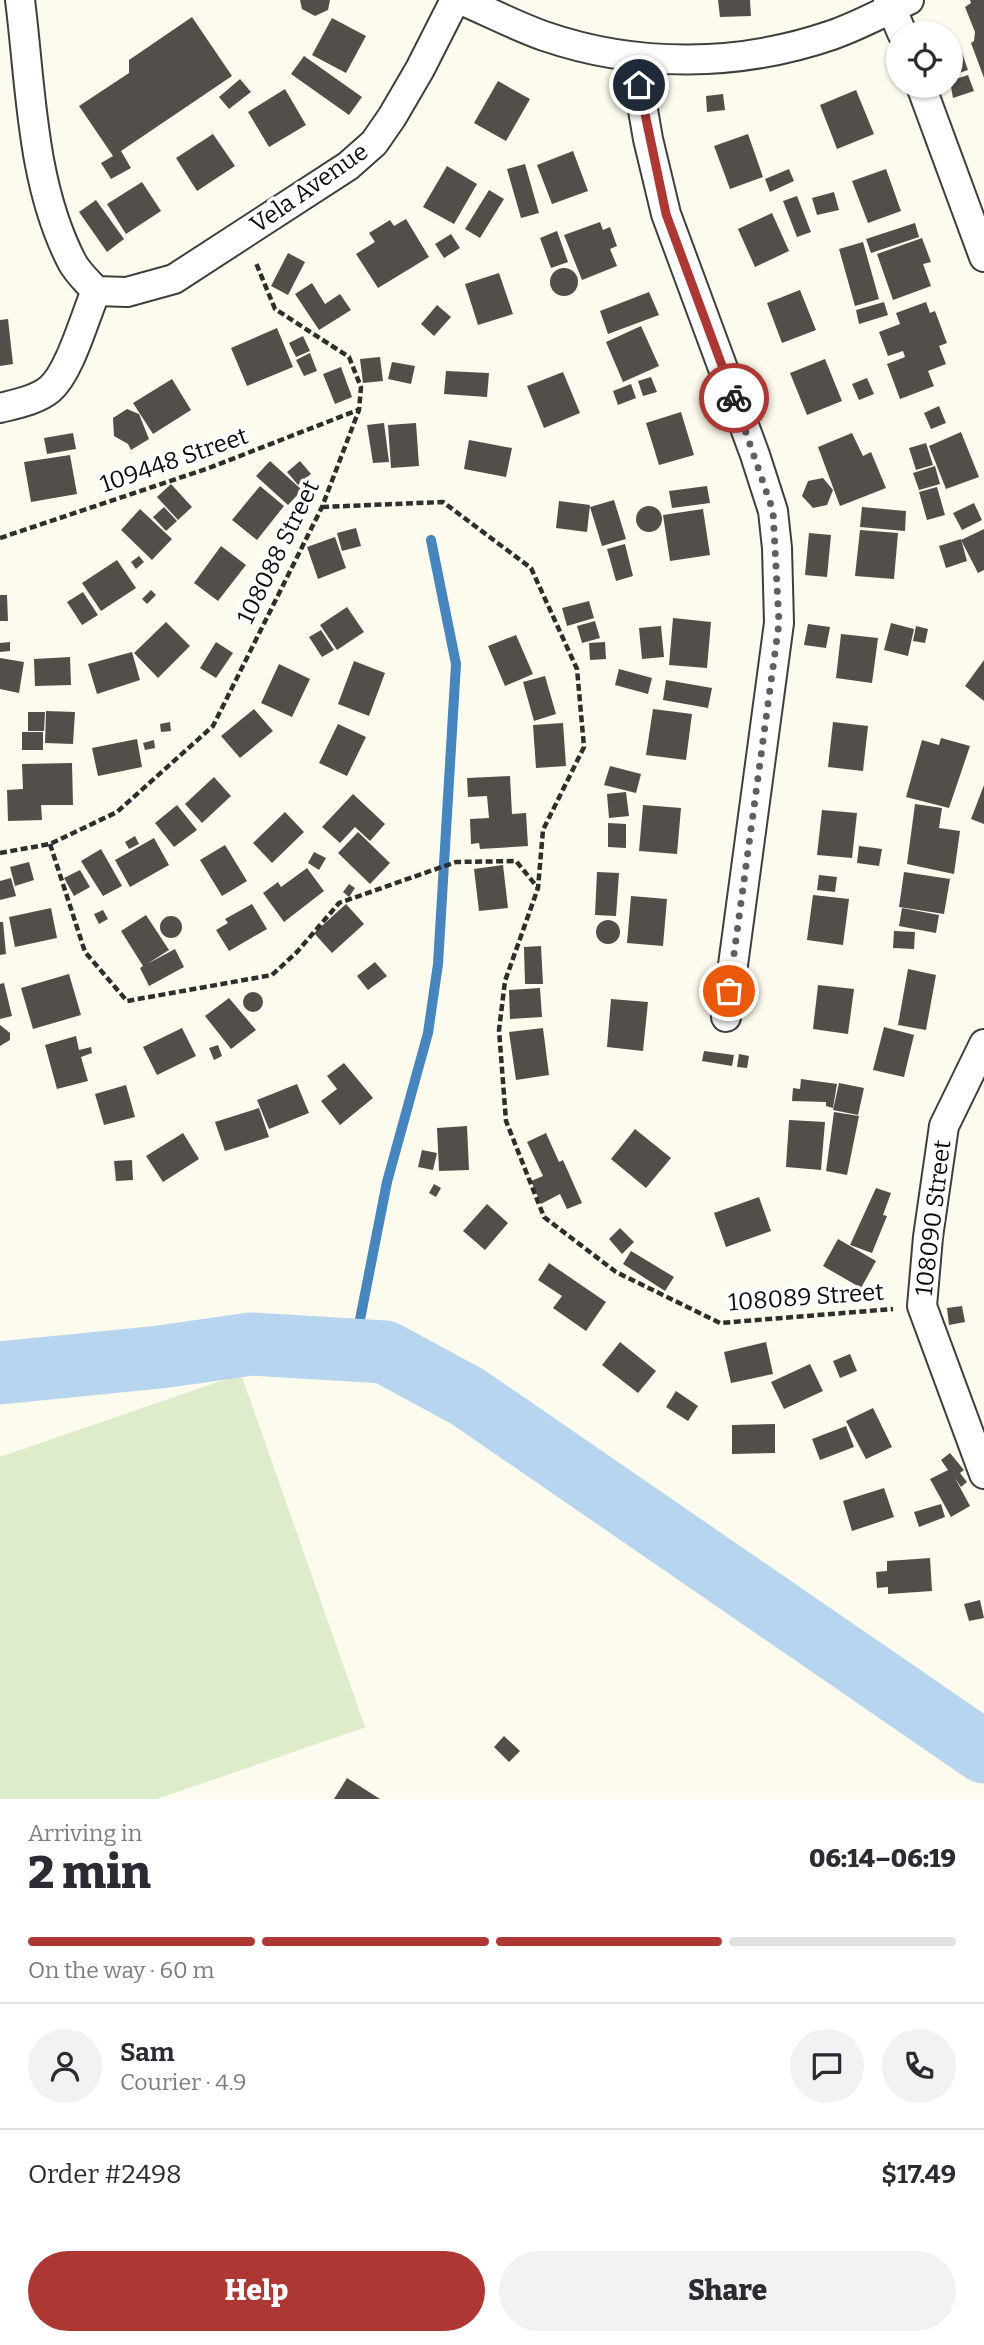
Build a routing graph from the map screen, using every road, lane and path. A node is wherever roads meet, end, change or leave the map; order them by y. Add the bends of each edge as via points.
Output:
1 (20, 0) edge
2 (455, 0) edge
3 (461, 0) edge
4 (898, 10) edge
5 (634, 58) junction
6 (925, 98) edge
7 (243, 233) junction
8 (984, 257) edge
9 (96, 291) junction
10 (0, 408) edge
11 (359, 410) junction
12 (322, 507) junction
13 (0, 538) edge
14 (50, 845) junction
15 (0, 853) edge
16 (538, 888) junction
17 (726, 1017) dead end
18 (984, 1044) edge
19 (922, 1306) junction
20 (984, 1474) edge

1 - 9 street via 52,217 73,264
2 - 7 street, Vela Avenue via 420,69 374,143 348,166
3 - 5 street via 545,36
4 - 5 street via 760,55 701,60
5 - 17 street via 666,214 755,455 773,511 777,548 779,623
6 - 8 street
7 - 9 street, Vela Avenue via 174,279 127,292
7 - 11 path, 108088 Street via 275,309 349,357 361,387
9 - 10 street via 64,370 51,388 20,404
11 - 12 path, 108088 Street
11 - 13 path, 109448 Street via 209,468
12 - 14 path, 108088 Street via 214,726 117,812
12 - 16 path, 108089 Street via 443,502 531,568 577,669 584,747 543,830
14 - 15 path, 108088 Street
14 - 16 path via 85,952 127,1001 272,975 339,903 456,862 516,861
16 - 19 path, 108089 Street via 505,982 499,1030 506,1121 544,1217 616,1272 720,1323
18 - 19 street, 108090 Street via 944,1126
19 - 20 street, 108090 Street

